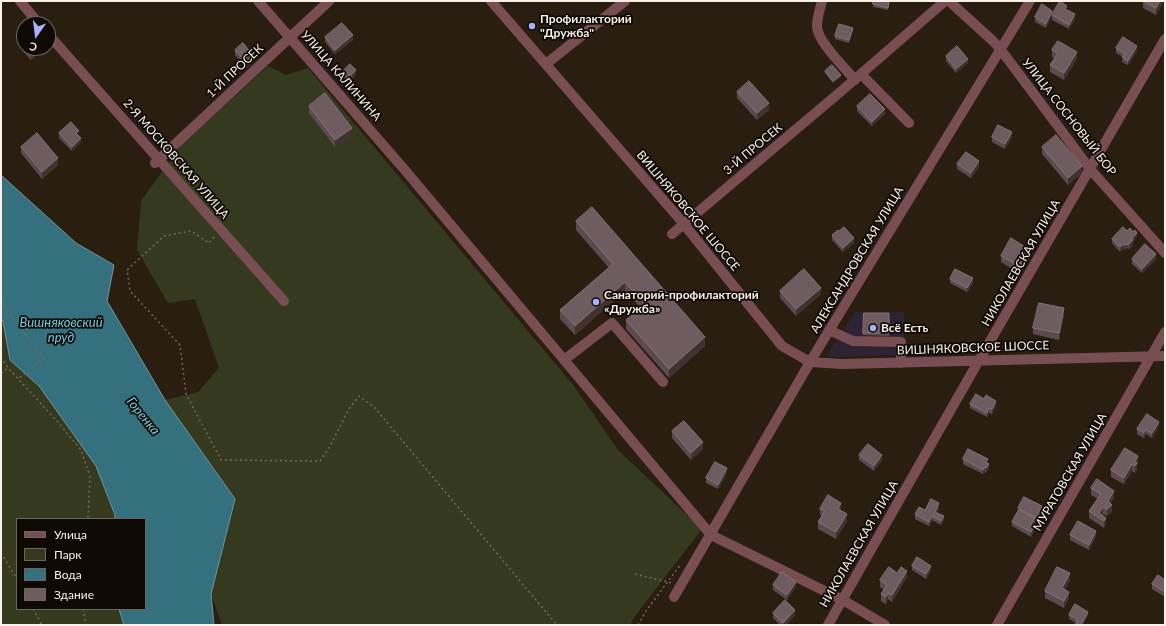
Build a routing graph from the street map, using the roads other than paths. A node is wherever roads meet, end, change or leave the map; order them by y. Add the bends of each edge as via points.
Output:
1 (21, 1) edge
2 (258, 1) edge
3 (329, 1) edge
4 (491, 1) edge
5 (624, 1) edge
6 (822, 1) edge
7 (945, 1) edge
8 (949, 1) edge
9 (1030, 1) edge
10 (33, 16) edge
11 (290, 38) junction
12 (1165, 39) edge
13 (56, 43) edge
14 (1001, 50) junction
15 (546, 64) junction
16 (858, 77) junction
17 (909, 123) dead end
18 (156, 161) junction
19 (1090, 169) junction
20 (684, 225) junction
21 (672, 234) dead end
22 (1165, 253) edge
23 (284, 301) dead end
24 (829, 330) junction
25 (1165, 332) edge
26 (1152, 356) junction
27 (1165, 356) edge
28 (564, 360) junction
29 (979, 361) junction
30 (810, 362) junction
31 (901, 363) junction
32 (663, 382) dead end
33 (711, 535) junction
34 (674, 597) dead end
35 (843, 600) junction
36 (828, 625) edge
37 (885, 625) edge
38 (997, 625) edge

1 - 10 street
2 - 11 street, УЛИЦА КАЛИНИНА
3 - 11 street, 1-Й ПРОСЕК
4 - 15 street, ВИШНЯКОВСКОЕ ШОССЕ
5 - 15 street
6 - 16 street via 816,27 821,40
7 - 16 street, 3-Й ПРОСЕК
8 - 14 street, УЛИЦА СОСНОВЫЙ БОР
9 - 14 street, АЛЕКСАНДРОВСКАЯ УЛИЦА
11 - 18 street, 1-Й ПРОСЕК
11 - 28 street, УЛИЦА КАЛИНИНА
12 - 19 street, НИКОЛАЕВСКАЯ УЛИЦА
13 - 18 street, 2-Я МОСКОВСКАЯ УЛИЦА
14 - 19 street, УЛИЦА СОСНОВЫЙ БОР
14 - 24 street, АЛЕКСАНДРОВСКАЯ УЛИЦА
15 - 20 street, ВИШНЯКОВСКОЕ ШОССЕ
16 - 17 street
16 - 20 street, 3-Й ПРОСЕК
18 - 23 street, 2-Я МОСКОВСКАЯ УЛИЦА
19 - 22 street, УЛИЦА СОСНОВЫЙ БОР
19 - 29 street, НИКОЛАЕВСКАЯ УЛИЦА
20 - 21 street, 3-Й ПРОСЕК
20 - 30 street, ВИШНЯКОВСКОЕ ШОССЕ via 782,346
24 - 30 street, АЛЕКСАНДРОВСКАЯ УЛИЦА
24 - 31 street via 853,341 901,342
25 - 26 street, МУРАТОВСКАЯ УЛИЦА
26 - 27 street, ВИШНЯКОВСКОЕ ШОССЕ
26 - 29 street, ВИШНЯКОВСКОЕ ШОССЕ
26 - 38 street, МУРАТОВСКАЯ УЛИЦА
28 - 32 street via 612,323
28 - 33 street, УЛИЦА КАЛИНИНА
29 - 31 street, ВИШНЯКОВСКОЕ ШОССЕ
29 - 35 street, НИКОЛАЕВСКАЯ УЛИЦА
30 - 31 street, ВИШНЯКОВСКОЕ ШОССЕ
30 - 33 street, АЛЕКСАНДРОВСКАЯ УЛИЦА
33 - 34 street, АЛЕКСАНДРОВСКАЯ УЛИЦА
33 - 35 street
35 - 36 street, НИКОЛАЕВСКАЯ УЛИЦА
35 - 37 street

